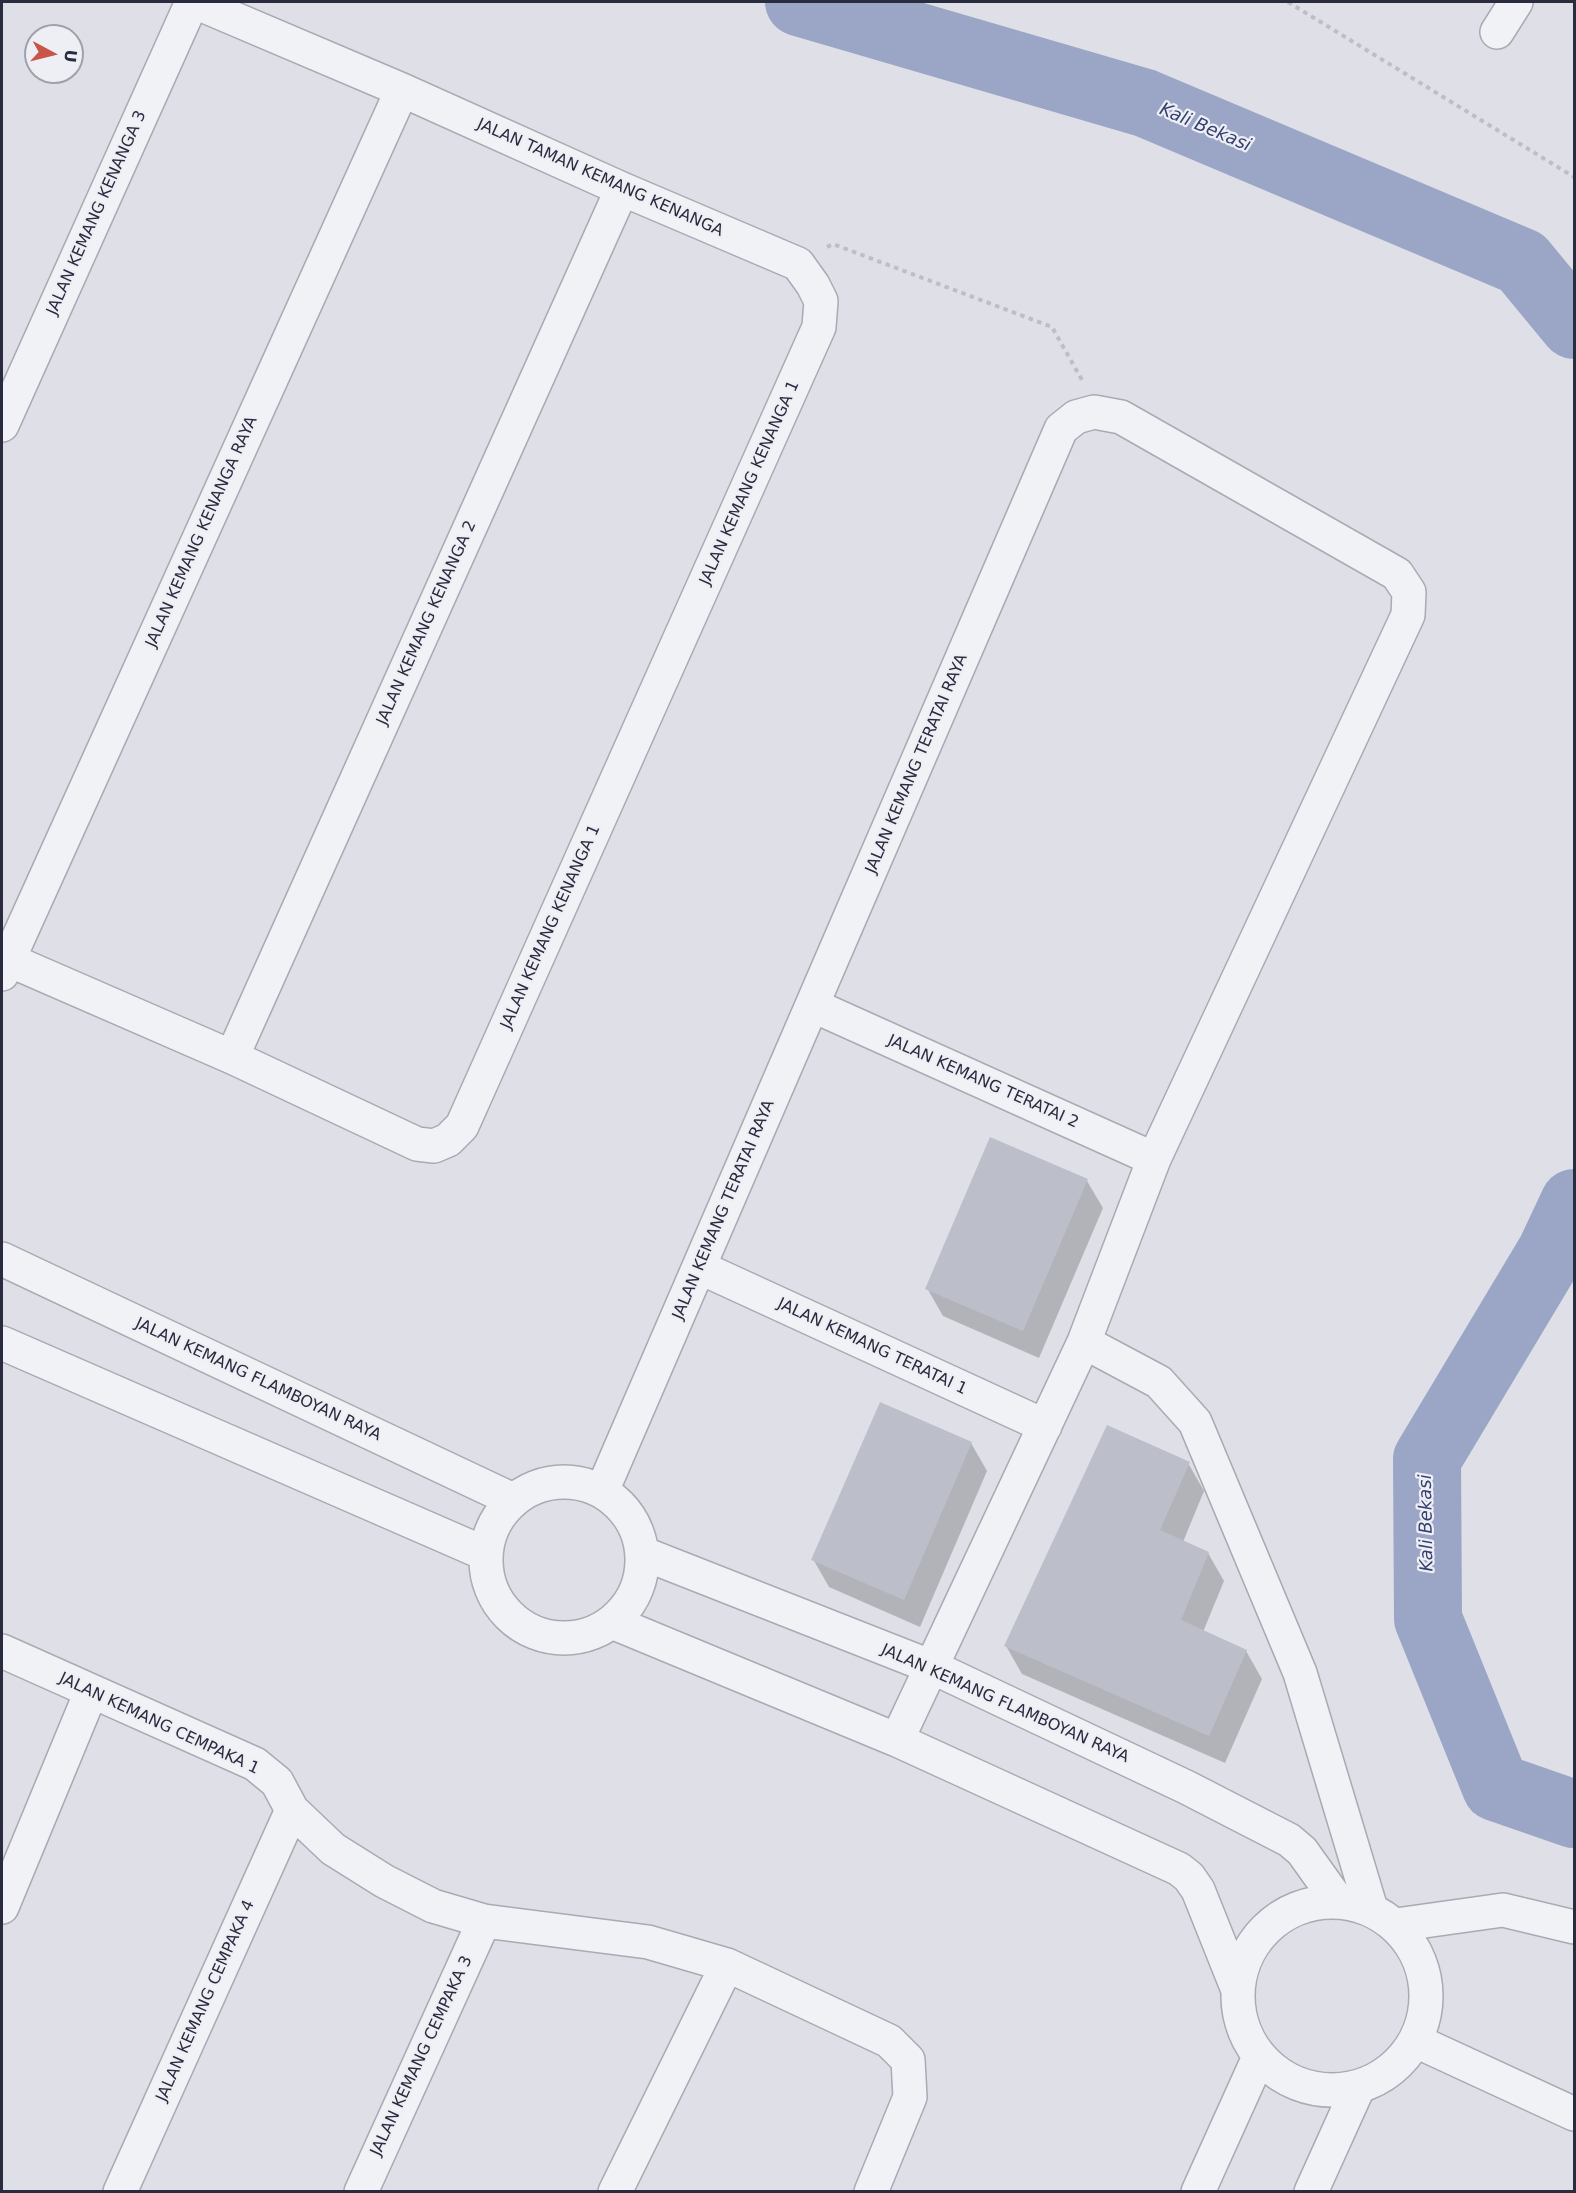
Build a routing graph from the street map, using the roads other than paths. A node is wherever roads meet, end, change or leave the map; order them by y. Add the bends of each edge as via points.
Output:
1 (194, 2) edge
2 (1516, 2) edge
3 (1497, 32) dead end
4 (402, 90) junction
5 (622, 189) junction
6 (798, 264) joint
7 (2, 425) edge
8 (4, 963) edge
9 (812, 1005) junction
10 (231, 1057) junction
11 (1154, 1159) junction
12 (2, 1259) edge
13 (699, 1267) junction
14 (1084, 1342) junction
15 (2, 1343) edge
16 (1045, 1426) junction
17 (602, 1491) junction
18 (513, 1500) junction
19 (642, 1553) junction
20 (486, 1554) junction
21 (612, 1622) junction
22 (2, 1651) edge
23 (932, 1667) junction
24 (91, 1692) junction
25 (897, 1740) junction
26 (292, 1810) junction
27 (1337, 1900) junction
28 (2, 1907) edge
29 (1383, 1917) junction
30 (484, 1921) junction
31 (1575, 1927) edge
32 (727, 1965) junction
33 (1238, 1990) junction
34 (1416, 2041) junction
35 (1259, 2057) junction
36 (1358, 2088) junction
37 (1575, 2114) edge
38 (120, 2192) edge
39 (361, 2192) edge
40 (615, 2192) edge
41 (871, 2192) edge
42 (1198, 2192) edge
43 (1311, 2192) edge

1 - 4 street, JALAN TAMAN KEMANG KENANGA
1 - 7 street, JALAN KEMANG KENANGA 3
2 - 3 street
4 - 5 street, JALAN TAMAN KEMANG KENANGA
4 - 8 street, JALAN KEMANG KENANGA RAYA
5 - 6 street, JALAN TAMAN KEMANG KENANGA
5 - 10 street, JALAN KEMANG KENANGA 2
6 - 10 street, JALAN KEMANG KENANGA 1 via 821,301 819,327 462,1126 448,1140 434,1146 417,1144
8 - 10 street, JALAN KEMANG KENANGA 1
9 - 11 street, JALAN KEMANG TERATAI 2
9 - 11 street, JALAN KEMANG TERATAI RAYA via 1061,429 1076,417 1095,411 1120,417 1397,574 1409,592 1408,615
9 - 13 street, JALAN KEMANG TERATAI RAYA
11 - 14 street
12 - 18 street, JALAN KEMANG FLAMBOYAN RAYA
13 - 16 street, JALAN KEMANG TERATAI 1
13 - 17 street, JALAN KEMANG TERATAI RAYA
14 - 16 street
14 - 29 street via 1159,1382 1195,1422 1300,1673
15 - 20 street
16 - 23 street
17 - 18 street via 580,1483 557,1482 534,1488
17 - 19 street via 622,1506 636,1528
18 - 20 street via 490,1534
19 - 21 street via 640,1579 630,1602
19 - 23 street, JALAN KEMANG FLAMBOYAN RAYA
20 - 21 street via 489,1585 504,1611 527,1630 556,1638 586,1635
21 - 25 street
22 - 24 street, JALAN KEMANG CEMPAKA 1
23 - 25 street
23 - 27 street, JALAN KEMANG FLAMBOYAN RAYA via 1289,1840 1302,1851
24 - 26 street, JALAN KEMANG CEMPAKA 1 via 255,1764 277,1782
24 - 28 street
25 - 33 street via 1179,1869 1198,1890
26 - 30 street, JALAN KEMANG CEMPAKA 1 via 333,1848 384,1881 433,1906
26 - 38 street, JALAN KEMANG CEMPAKA 4
27 - 29 street
27 - 33 street via 1300,1906 1269,1925 1247,1954
29 - 31 street via 1503,1910
29 - 34 street via 1416,1950 1426,1980 1426,2011
30 - 32 street, JALAN KEMANG CEMPAKA 1 via 648,1942
30 - 39 street, JALAN KEMANG CEMPAKA 3
32 - 40 street
32 - 41 street, JALAN KEMANG CEMPAKA 1 via 890,2041 908,2060 910,2097
33 - 35 street via 1242,2026
34 - 36 street via 1392,2070
34 - 37 street
35 - 36 street via 1287,2080 1322,2092
35 - 42 street
36 - 43 street

